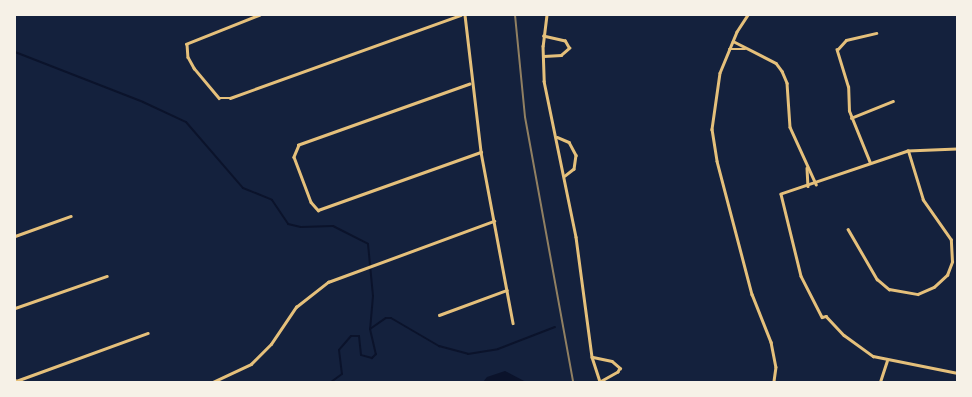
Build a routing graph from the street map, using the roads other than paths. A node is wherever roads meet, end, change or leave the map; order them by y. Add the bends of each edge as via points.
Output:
1 (260, 15) edge
2 (460, 15) edge
3 (465, 15) edge
4 (547, 15) edge
5 (748, 15) edge
6 (876, 33) dead end
7 (544, 36) junction
8 (733, 40) junction
9 (729, 49) junction
10 (745, 49) junction
11 (544, 56) junction
12 (470, 84) junction
13 (893, 101) dead end
14 (851, 118) junction
15 (557, 136) junction
16 (957, 149) edge
17 (908, 151) junction
18 (481, 152) junction
19 (870, 163) junction
20 (807, 168) junction
21 (565, 176) junction
22 (816, 184) junction
23 (809, 186) junction
24 (71, 216) dead end
25 (494, 221) junction
26 (848, 229) dead end
27 (15, 236) edge
28 (107, 276) dead end
29 (507, 290) junction
30 (15, 308) edge
31 (440, 315) dead end
32 (513, 323) dead end
33 (148, 333) dead end
34 (592, 357) junction
35 (887, 361) junction
36 (957, 373) edge
37 (15, 381) edge
38 (213, 382) edge
39 (600, 382) edge
40 (774, 382) edge
41 (880, 382) edge

1 - 2 street via 187,44 188,57 219,98 230,98
3 - 12 street
4 - 7 street
5 - 8 street
6 - 14 street via 846,40 837,46 848,87
7 - 11 street
7 - 11 street via 565,40 569,48 561,55
8 - 9 street
8 - 10 street
9 - 10 street
9 - 40 street via 714,99 714,146 752,294 770,342 776,367
10 - 20 street via 766,57 782,71 787,83 790,127
11 - 15 street via 544,81
12 - 18 street
12 - 18 street via 300,145 294,157 314,208 323,210
13 - 14 street
14 - 19 street
15 - 21 street
15 - 21 street via 569,142 576,154 574,169
16 - 17 street
17 - 19 street
17 - 26 street via 923,200 952,240 952,262 947,275 934,287 918,294 889,289 876,279
18 - 25 street
19 - 22 street
20 - 22 street
20 - 23 street
21 - 34 street
22 - 23 street
23 - 35 street via 781,194 801,276 822,317 826,316 857,346
24 - 27 street
25 - 29 street
25 - 38 street via 328,282 304,299 271,344 251,364
28 - 30 street
29 - 31 street
29 - 32 street
33 - 37 street
34 - 39 street
34 - 39 street via 612,361 620,368
35 - 36 street
35 - 41 street

